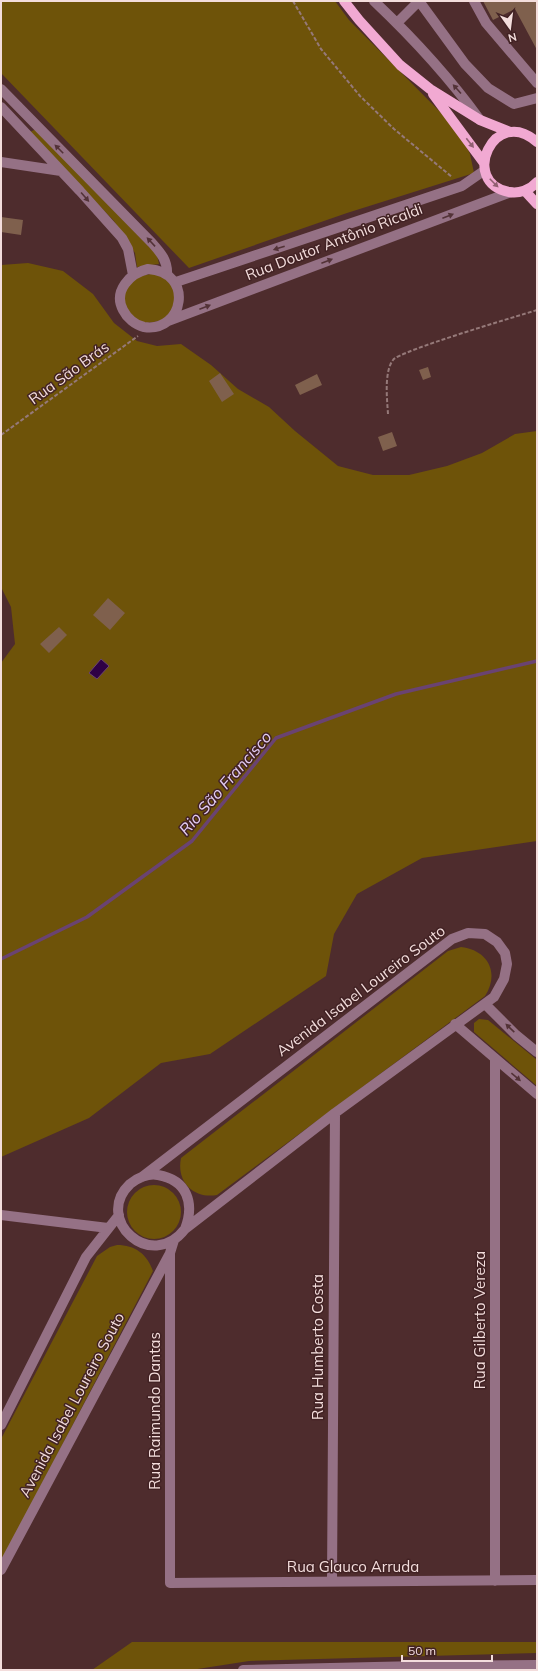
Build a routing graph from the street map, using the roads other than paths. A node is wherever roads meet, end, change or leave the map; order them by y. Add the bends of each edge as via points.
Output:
1 (344, 1) edge
2 (374, 1) edge
3 (419, 1) edge
4 (474, 1) edge
5 (397, 23) junction
6 (537, 83) edge
7 (1, 89) edge
8 (430, 89) junction
9 (537, 98) edge
10 (1, 107) edge
11 (480, 120) junction
12 (510, 132) junction
13 (537, 142) edge
14 (1, 162) edge
15 (484, 166) junction
16 (61, 171) junction
17 (537, 182) edge
18 (525, 191) junction
19 (511, 192) junction
20 (537, 204) edge
21 (133, 275) junction
22 (167, 275) junction
23 (176, 282) junction
24 (168, 321) junction
25 (484, 1004) junction
26 (455, 1024) junction
27 (537, 1052) edge
28 (495, 1059) junction
29 (537, 1094) edge
30 (335, 1113) junction
31 (142, 1177) junction
32 (1, 1215) edge
33 (118, 1215) junction
34 (108, 1228) junction
35 (185, 1229) junction
36 (174, 1240) junction
37 (170, 1254) junction
38 (1, 1425) edge
39 (1, 1570) edge
40 (537, 1580) edge
41 (494, 1581) junction
42 (332, 1582) junction
43 (170, 1583) joint
44 (537, 1665) edge
45 (243, 1670) edge

1 - 8 main road via 400,65
2 - 5 street
3 - 5 street
3 - 9 street via 465,64 488,88 514,104
4 - 6 street via 486,23
11 -> 5 street via 462,94
22 -> 7 street via 167,263 152,243
8 - 11 main road
8 -> 15 main road
10 - 16 street
11 - 12 main road
12 - 13 main road via 525,134
12 - 15 main road via 494,139 485,154
14 - 16 street
15 -> 19 main road via 492,182 504,191
15 -> 23 street, Rua Doutor Antônio Ricaldi via 462,186
16 -> 21 street via 122,238 128,249
17 - 18 main road
18 - 19 main road
18 - 20 main road
24 -> 19 street, Rua Doutor Antônio Ricaldi
21 - 22 street via 148,269
21 - 24 street via 126,281 120,298 126,316 142,326 160,326
22 - 23 street
23 - 24 street via 178,305
25 - 26 street, Avenida Isabel Loureiro Souto
27 -> 25 street
25 - 31 street, Avenida Isabel Loureiro Souto via 494,997 504,979 507,964 505,953 485,934 468,933 452,939
26 - 28 street
26 - 30 street, Avenida Isabel Loureiro Souto
28 -> 29 street
28 - 41 street, Rua Gilberto Vereza
30 - 35 street, Avenida Isabel Loureiro Souto
30 - 42 street, Rua Humberto Costa
31 - 33 street, Avenida Isabel Loureiro Souto via 126,1188 118,1206
31 - 35 street, Avenida Isabel Loureiro Souto via 154,1174 167,1176 178,1183 186,1193 190,1205 190,1218
32 - 34 street
33 - 34 street
33 - 36 street, Avenida Isabel Loureiro Souto via 122,1227 140,1243 151,1246 164,1245
34 - 38 street via 86,1257
35 - 36 street, Avenida Isabel Loureiro Souto
36 - 37 street, Rua Raimundo Dantas
37 - 39 street, Avenida Isabel Loureiro Souto
37 - 43 street, Rua Raimundo Dantas
40 - 41 street, Rua Glauco Arruda
41 - 42 street, Rua Glauco Arruda
42 - 43 street, Rua Glauco Arruda
44 - 45 street

